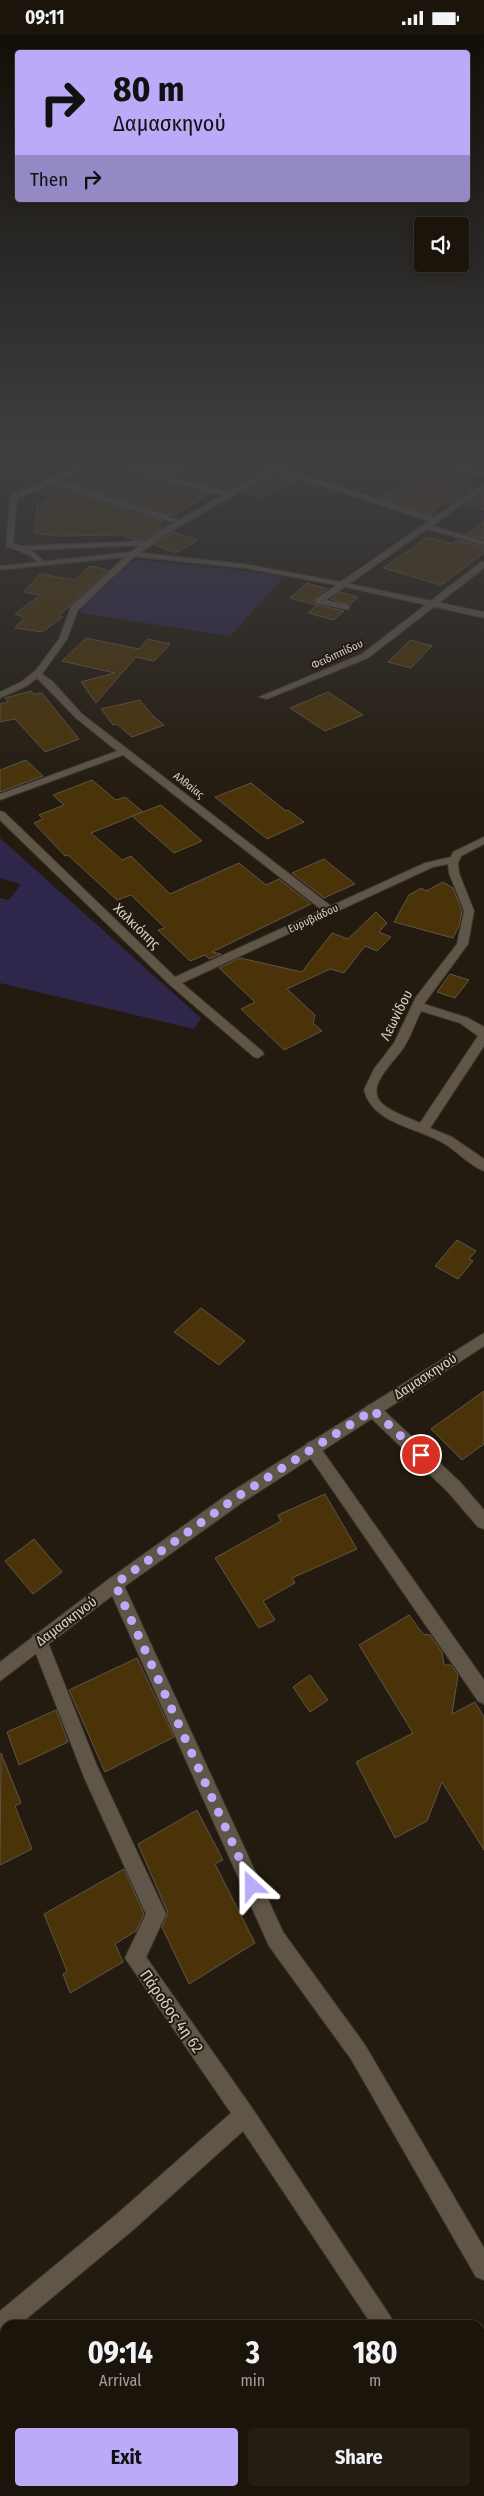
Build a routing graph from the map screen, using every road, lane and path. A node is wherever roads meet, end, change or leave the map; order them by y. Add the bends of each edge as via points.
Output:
1 (113, 573) edge
2 (281, 573) edge
3 (357, 573) edge
4 (472, 573) edge
5 (341, 584) junction
6 (319, 601) joint
7 (433, 603) junction
8 (348, 607) dead end
9 (484, 615) edge
10 (37, 674) junction
11 (0, 695) edge
12 (264, 697) dead end
13 (125, 751) junction
14 (0, 797) edge
15 (0, 815) edge
16 (484, 840) edge
17 (454, 859) junction
18 (330, 910) junction
19 (174, 982) junction
20 (417, 1006) junction
21 (484, 1036) edge
22 (258, 1054) dead end
23 (422, 1130) junction
24 (484, 1166) edge
25 (484, 1339) edge
26 (373, 1410) junction
27 (312, 1448) junction
28 (484, 1522) edge
29 (115, 1584) junction
30 (39, 1641) junction
31 (0, 1673) edge
32 (484, 1695) edge
33 (245, 2115) junction
34 (484, 2269) edge
35 (7, 2320) edge
36 (382, 2320) edge

1 - 10 street via 74,609 63,639
2 - 5 street
3 - 5 street
4 - 7 street, Φειδιππίδου
5 - 6 street
5 - 7 street
6 - 8 lane
7 - 9 street
7 - 12 street, Φειδιππίδου via 361,658
10 - 11 street via 21,686
10 - 13 street, Αλθαίας via 51,683 70,709
13 - 14 street
13 - 18 street, Αλθαίας
15 - 19 street, Χαλκιόπης
16 - 17 street via 457,854
17 - 18 street, Ευρυβιάδου via 429,865
17 - 20 street, Λεωνίδου via 454,873 468,907 466,935 458,951
18 - 19 street, Ευρυβιάδου
19 - 22 street, Χαλκιόπης
20 - 21 street via 481,1028
20 - 23 street, Λεωνίδου via 399,1045 378,1072 370,1090 378,1107
21 - 23 street
23 - 24 street, Λεωνίδου via 451,1142
25 - 26 street, Δαμασκηνού
26 - 27 street, Δαμασκηνού
26 - 28 street via 454,1487
27 - 29 street, Δαμασκηνού
27 - 32 street
29 - 30 street, Δαμασκηνού
29 - 34 street via 276,1939 358,2052
30 - 31 street, Δαμασκηνού
30 - 33 street, Πάροδος 4η 62 via 90,1771 156,1914 136,1958
33 - 35 street via 125,2222
33 - 36 street, Πάροδος 4η 62

